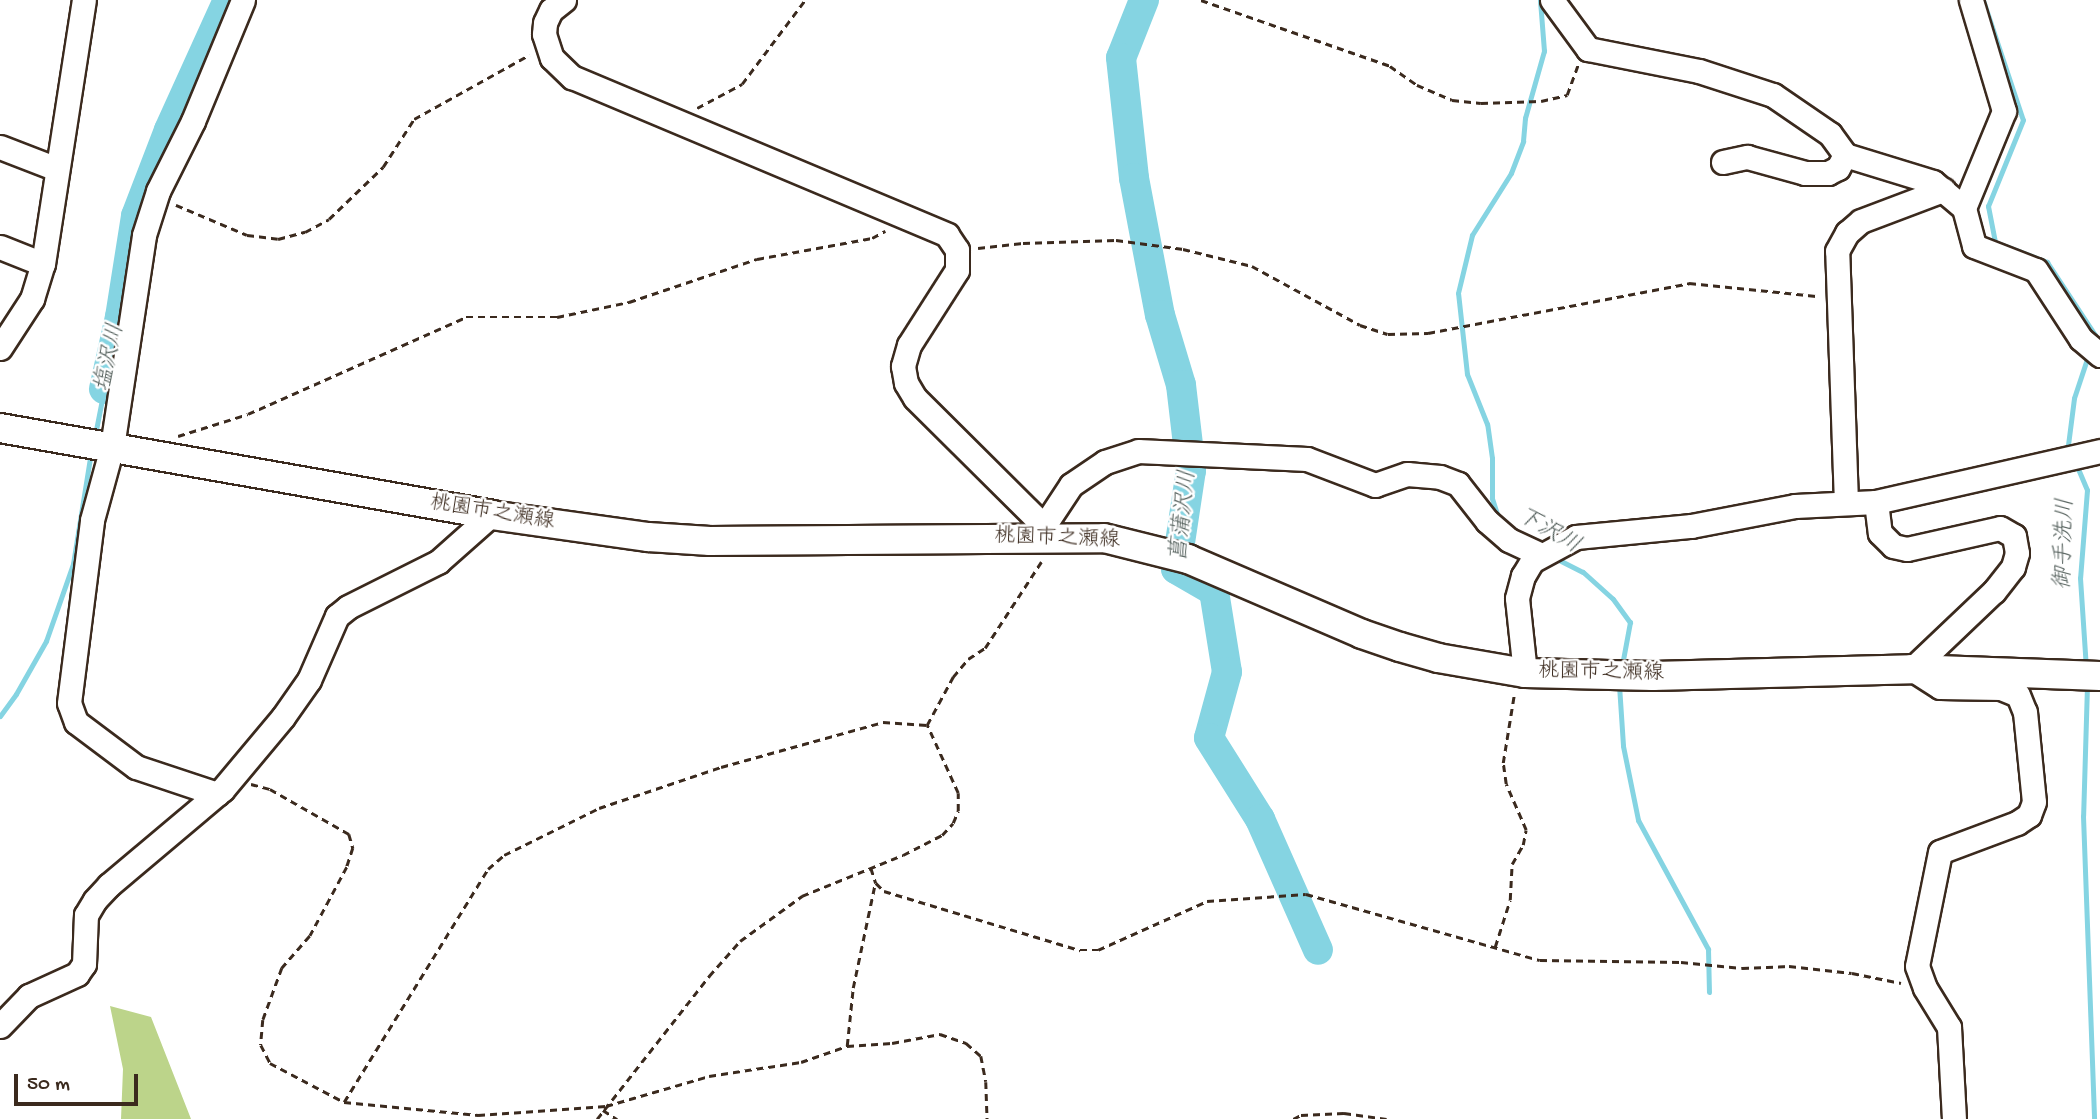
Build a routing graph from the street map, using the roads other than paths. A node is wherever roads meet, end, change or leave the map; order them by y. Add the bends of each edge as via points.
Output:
1 (84, 0) edge
2 (243, 0) edge
3 (564, 0) edge
4 (1972, 0) edge
5 (1555, 5) edge
6 (0, 147) edge
7 (1844, 155) junction
8 (1723, 162) dead end
9 (57, 169) junction
10 (1943, 190) junction
11 (1964, 208) junction
12 (0, 247) edge
13 (43, 264) junction
14 (0, 348) edge
15 (2099, 355) edge
16 (0, 428) edge
17 (111, 447) junction
18 (2099, 452) edge
19 (1876, 502) junction
20 (1846, 503) junction
21 (491, 515) junction
22 (1052, 533) junction
23 (1542, 555) junction
24 (1912, 669) junction
25 (1522, 672) junction
26 (2100, 676) edge
27 (224, 786) junction
28 (0, 1026) edge
29 (1954, 1119) edge

1 - 9 street
2 - 17 street via 144,235
3 - 22 street via 551,10 545,23 552,58 572,77 947,235 957,250 957,270 909,345 903,366 906,383 915,398
4 - 11 street via 2004,111
5 - 7 street via 1588,49 1699,71 1773,95 1830,134
6 - 9 street
7 - 8 street via 1838,168 1828,173 1805,173 1747,157
7 - 10 street via 1933,182
9 - 13 street
10 - 11 street
10 - 20 street via 1861,221 1837,251
11 - 15 street via 1975,246 2036,270 2081,339
12 - 13 street
13 - 14 street via 32,299
16 - 17 main road, 桃園市之瀬線
17 - 21 main road, 桃園市之瀬線
17 - 27 street via 93,520 69,703 76,722 136,767
18 - 19 street
19 - 20 street
19 - 24 street via 1880,533 1893,546 1907,549 2000,528 2014,536 2017,553 2007,575
20 - 23 street via 1576,537
21 - 22 main road, 桃園市之瀬線 via 710,541
21 - 27 street via 438,562 337,616 309,680
22 - 23 street via 1071,485 1105,462 1138,450 1307,459 1375,485 1407,474 1440,477 1458,484 1509,540
22 - 25 main road, 桃園市之瀬線 via 1148,547 1188,559 1362,634 1438,658
23 - 25 street via 1523,576 1517,598
24 - 25 main road, 桃園市之瀬線 via 1653,676
24 - 26 main road, 桃園市之瀬線
24 - 29 street via 1940,687 2001,688 2018,695 2025,712 2034,802 2029,815 2017,823 1940,852 1917,966 1949,1027
27 - 28 street via 95,900 86,915 84,964 77,974 29,996

